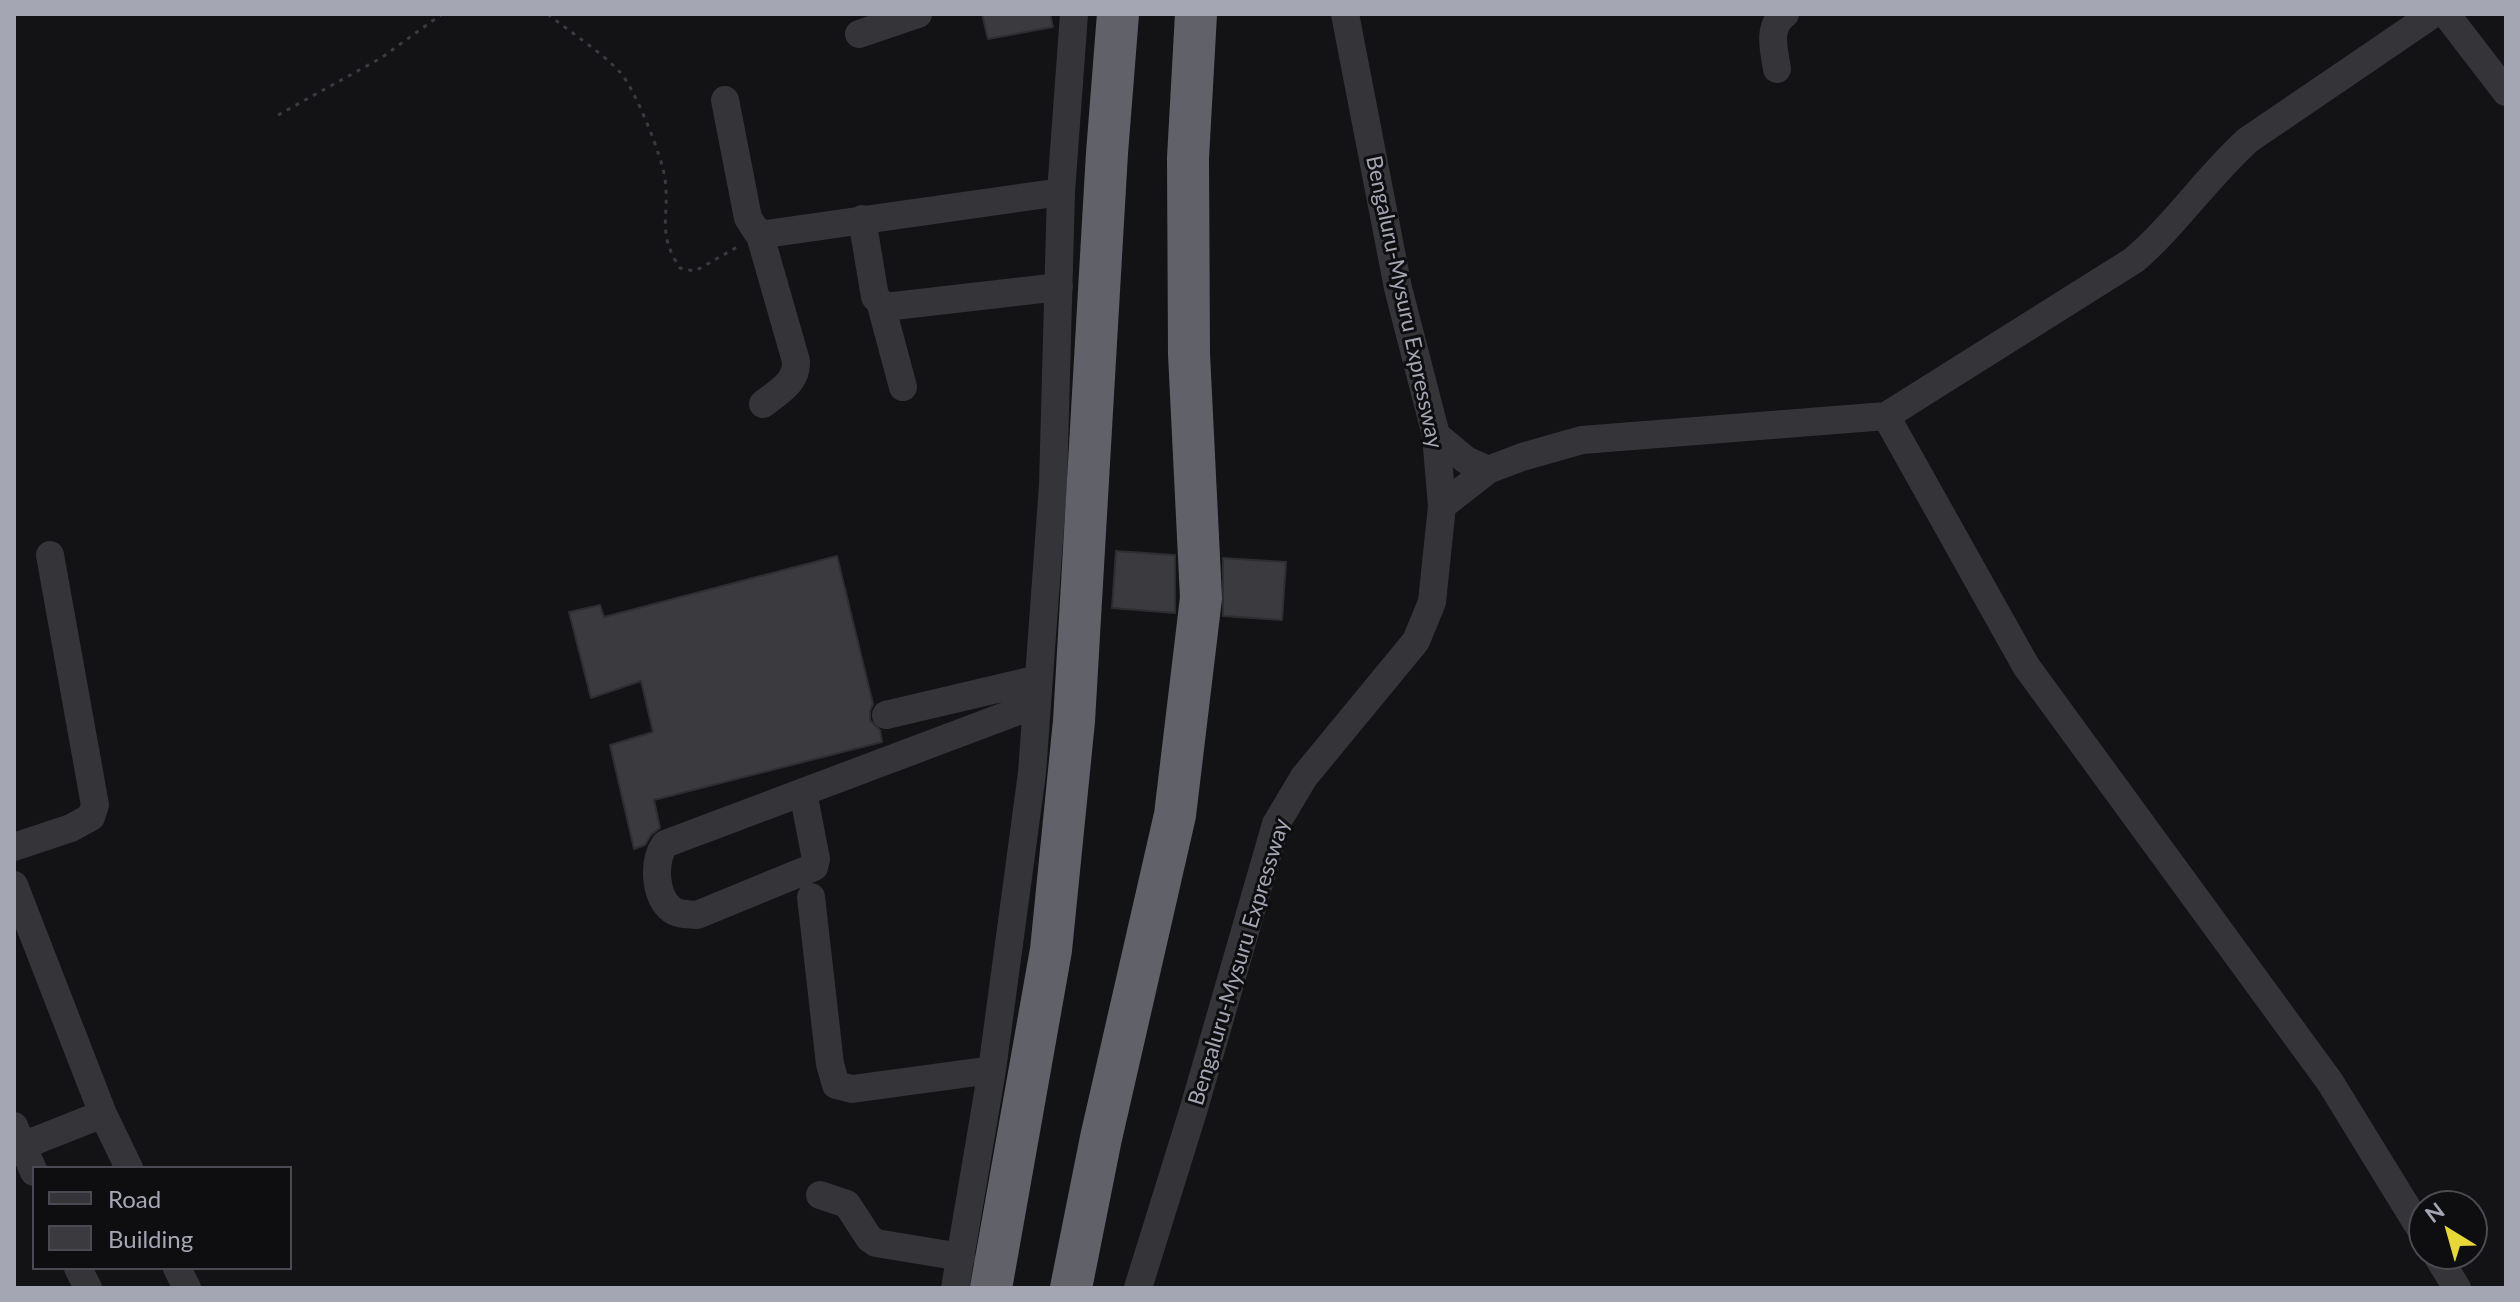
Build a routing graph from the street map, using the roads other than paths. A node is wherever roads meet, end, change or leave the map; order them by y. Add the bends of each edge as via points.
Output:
1 (918, 14) edge
2 (1074, 14) edge
3 (1118, 14) edge
4 (1196, 14) edge
5 (1345, 14) edge
6 (1785, 14) edge
7 (2433, 14) edge
8 (2446, 14) edge
9 (859, 34) dead end
10 (1777, 69) dead end
11 (2506, 92) edge
12 (725, 100) dead end
13 (1061, 192) junction
14 (862, 219) junction
15 (759, 232) junction
16 (1059, 287) junction
17 (881, 305) junction
18 (903, 387) dead end
19 (763, 404) dead end
20 (1886, 416) junction
21 (1436, 435) junction
22 (1488, 470) junction
23 (1442, 506) junction
24 (50, 555) dead end
25 (1038, 691) junction
26 (886, 715) dead end
27 (803, 792) junction
28 (14, 847) edge
29 (14, 885) edge
30 (811, 897) dead end
31 (992, 1070) junction
32 (103, 1114) junction
33 (18, 1136) edge
34 (128, 1166) edge
35 (32, 1168) edge
36 (820, 1195) dead end
37 (2408, 1209) edge
38 (961, 1257) junction
39 (79, 1270) edge
40 (178, 1270) edge
41 (2446, 1270) edge
42 (88, 1288) edge
43 (187, 1288) edge
44 (955, 1288) edge
45 (991, 1288) edge
46 (1071, 1288) edge
47 (1138, 1288) edge
48 (2457, 1288) edge

1 - 9 street
2 - 13 street
3 - 45 highway via 1072,737 1051,950
4 - 46 highway via 1188,158 1189,354 1201,598 1175,815
5 - 21 street, Bengaluru-Mysuru Expressway via 1398,288
6 - 10 street via 1775,26 1772,42
7 - 20 street via 2248,140 2134,260
8 - 11 street
12 - 15 street via 748,218
13 - 14 street
13 - 16 street
14 - 15 street
14 - 17 street via 875,297
15 - 19 street via 797,372
16 - 17 street
16 - 25 street via 1053,485
17 - 18 street
20 - 22 street via 1582,440
20 - 37 street via 2026,666 2330,1082
21 - 22 street
21 - 23 street, Bengaluru-Mysuru Expressway
22 - 23 street
23 - 47 street, Bengaluru-Mysuru Expressway via 1432,602 1416,641 1304,777 1276,824
24 - 28 street via 95,805 91,817 81,823
25 - 26 street
25 - 27 street
25 - 31 street
27 - 27 street via 665,844 657,869 662,897 671,909 697,915 814,867
29 - 32 street
30 - 31 street via 836,1085 852,1089
31 - 38 street
32 - 33 street
32 - 34 street
33 - 35 street
36 - 38 street via 847,1204 876,1243
38 - 44 street
39 - 42 street
40 - 43 street
41 - 48 street

